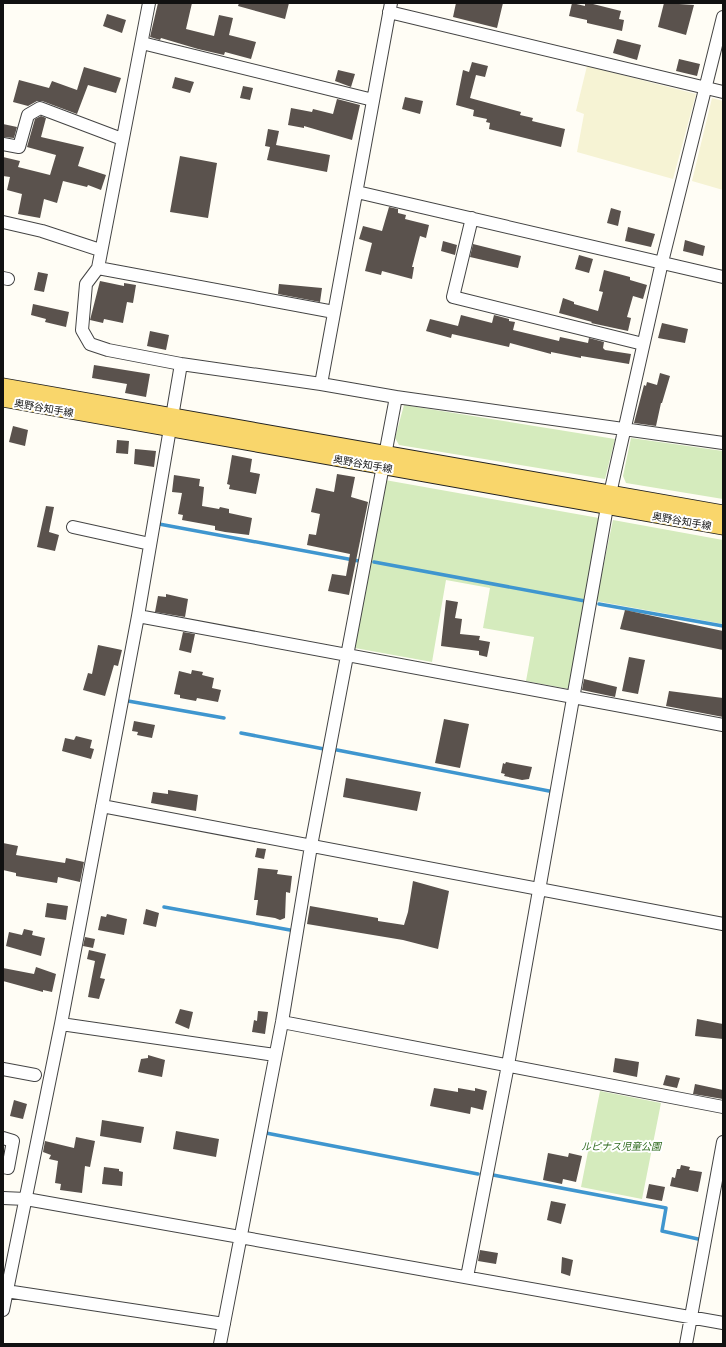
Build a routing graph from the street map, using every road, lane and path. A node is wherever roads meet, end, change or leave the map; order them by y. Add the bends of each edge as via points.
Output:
1 (149, 3) edge
2 (390, 8) edge
3 (723, 16) edge
4 (142, 43) junction
5 (706, 88) junction
6 (723, 92) edge
7 (373, 100) junction
8 (122, 140) junction
9 (3, 144) edge
10 (357, 192) junction
11 (472, 218) junction
12 (3, 222) edge
13 (100, 250) junction
14 (662, 262) junction
15 (98, 268) junction
16 (723, 277) edge
17 (334, 312) junction
18 (643, 344) junction
19 (181, 364) junction
20 (321, 384) junction
21 (3, 386) edge
22 (396, 397) junction
23 (3, 399) edge
24 (171, 422) junction
25 (624, 429) junction
26 (723, 444) edge
27 (384, 460) junction
28 (609, 500) junction
29 (723, 513) edge
30 (73, 527) dead end
31 (723, 527) edge
32 (150, 544) junction
33 (138, 616) junction
34 (349, 654) junction
35 (575, 696) junction
36 (723, 725) edge
37 (102, 806) junction
38 (311, 846) junction
39 (539, 889) junction
40 (723, 924) edge
41 (282, 1022) junction
42 (61, 1024) junction
43 (275, 1055) junction
44 (508, 1065) junction
45 (3, 1069) edge
46 (35, 1075) dead end
47 (723, 1107) edge
48 (3, 1138) edge
49 (723, 1142) edge
50 (3, 1167) edge
51 (3, 1198) edge
52 (26, 1199) junction
53 (240, 1237) junction
54 (467, 1277) junction
55 (6, 1291) junction
56 (3, 1310) edge
57 (690, 1316) junction
58 (723, 1323) edge
59 (224, 1324) junction
60 (220, 1344) edge
61 (686, 1344) edge

1 - 4 street
2 - 5 street
2 - 7 street
3 - 5 street
4 - 7 street
4 - 8 street
5 - 6 street
5 - 14 street
7 - 10 street
8 - 9 street via 40,108 28,115 19,147
8 - 13 street
10 - 11 street
10 - 17 street
11 - 14 street
11 - 18 street via 453,297
12 - 13 street via 42,231
13 - 15 street
14 - 16 street
14 - 18 street
15 - 17 street
15 - 19 street via 86,284 82,316 82,330 90,344
17 - 20 street
18 - 25 street
19 - 20 street
19 - 24 street
20 - 22 street
21 - 24 main road, 奥野谷知手線
22 - 25 street
22 - 27 street
23 - 24 main road, 奥野谷知手線
24 - 27 main road, 奥野谷知手線
24 - 32 street
25 - 26 street
25 - 28 street
27 - 28 main road, 奥野谷知手線
27 - 34 street
28 - 29 main road, 奥野谷知手線
28 - 31 main road, 奥野谷知手線
28 - 35 street
30 - 32 street
32 - 33 street
33 - 34 street
33 - 37 street
34 - 35 street
34 - 38 street
35 - 36 street
35 - 39 street
37 - 38 street
37 - 42 street
38 - 39 street
38 - 41 street
39 - 40 street
39 - 44 street
41 - 43 street
41 - 44 street
42 - 43 street
42 - 52 street
43 - 53 street
44 - 47 street
44 - 54 street
45 - 46 street
48 - 50 street via 13,1141 8,1168
49 - 57 street
51 - 52 street
52 - 53 street
52 - 55 street
53 - 54 street
53 - 59 street
54 - 57 street
55 - 56 street
55 - 59 street
57 - 58 street
57 - 61 street
59 - 60 street

